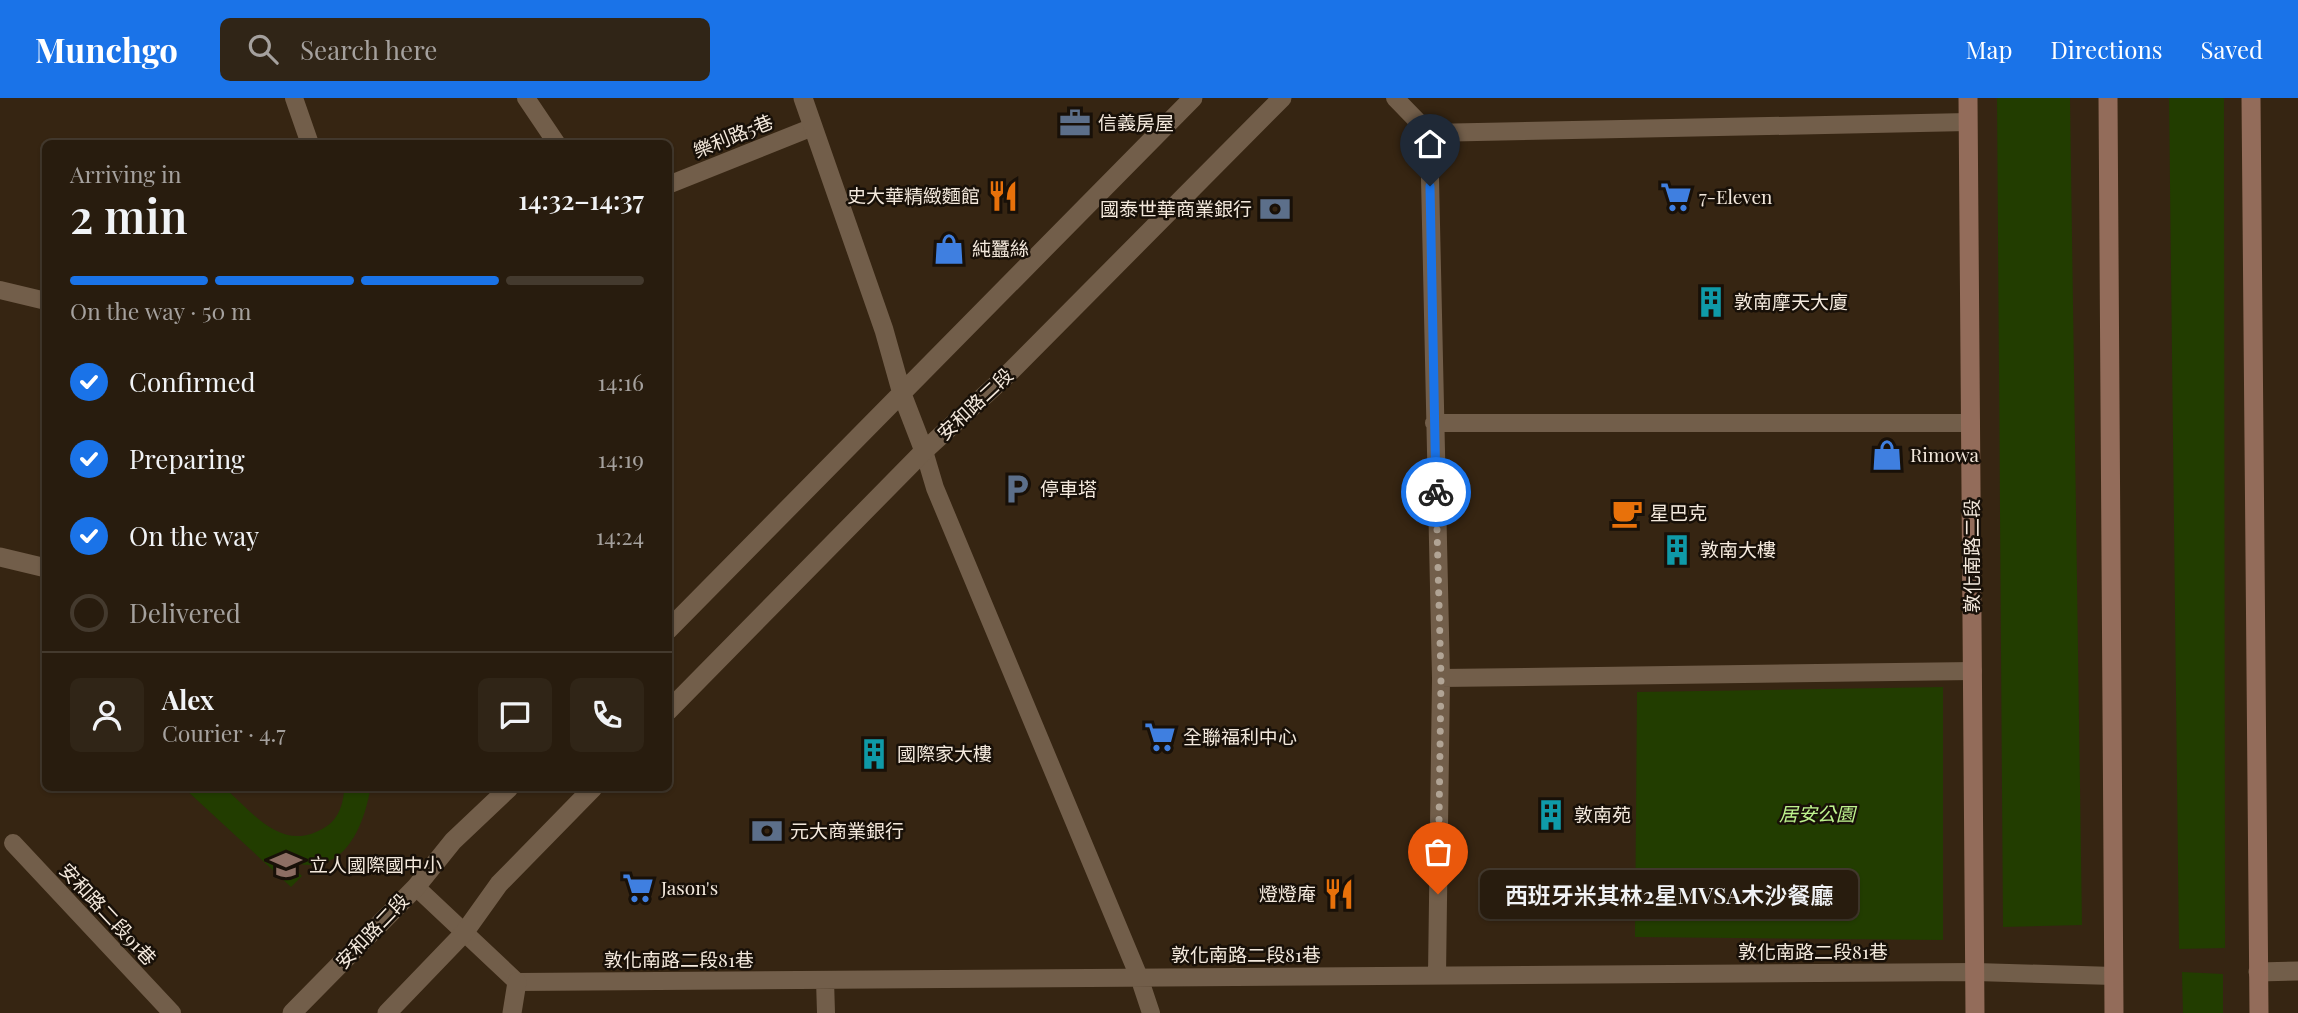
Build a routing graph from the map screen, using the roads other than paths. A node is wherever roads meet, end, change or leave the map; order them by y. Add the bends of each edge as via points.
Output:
1 (295, 98) edge
2 (526, 98) edge
3 (803, 98) edge
4 (1194, 98) edge
5 (1282, 98) edge
6 (1395, 98) edge
7 (1968, 98) edge
8 (2108, 98) edge
9 (2250, 98) edge
10 (1968, 122) junction
11 (813, 127) junction
12 (1429, 133) junction
13 (309, 140) edge
14 (554, 140) edge
15 (672, 183) edge
16 (0, 289) edge
17 (42, 300) edge
18 (902, 394) junction
19 (1434, 423) junction
20 (1971, 423) junction
21 (924, 451) junction
22 (0, 557) edge
23 (42, 567) edge
24 (672, 626) edge
25 (1973, 671) junction
26 (1441, 678) junction
27 (672, 707) edge
28 (506, 791) edge
29 (590, 791) edge
30 (13, 843) dead end
31 (416, 887) junction
32 (464, 933) junction
33 (2298, 971) edge
34 (1976, 972) junction
35 (2258, 972) junction
36 (1437, 975) junction
37 (2114, 976) junction
38 (1139, 977) junction
39 (825, 980) junction
40 (517, 982) junction
41 (172, 1013) edge
42 (292, 1013) edge
43 (387, 1013) edge
44 (512, 1013) edge
45 (826, 1013) edge
46 (1151, 1013) edge
47 (1975, 1013) edge
48 (2114, 1013) edge
49 (2259, 1013) edge

1 - 13 lane
2 - 14 lane
3 - 11 street
4 - 18 street
5 - 21 street, 安和路二段 via 1008,374
6 - 12 lane
7 - 10 main road, 敦化南路二段
8 - 37 main road
9 - 35 main road
10 - 12 lane
10 - 20 main road, 敦化南路二段
11 - 15 lane, 樂利路5巷
11 - 18 street
12 - 19 lane
16 - 17 lane
18 - 21 street
18 - 24 street
19 - 20 lane
19 - 26 lane
20 - 25 main road, 敦化南路二段
21 - 27 street, 安和路二段
21 - 38 lane via 940,501
22 - 23 street
25 - 26 lane
25 - 34 main road, 敦化南路二段
26 - 36 lane
28 - 31 street, 安和路二段 via 453,841
29 - 32 street via 499,884
30 - 41 lane, 安和路二段91巷
31 - 32 lane
31 - 42 street, 安和路二段
32 - 40 lane
32 - 43 street
33 - 35 street
34 - 36 lane, 敦化南路二段81巷
34 - 37 lane, 敦化南路二段81巷
34 - 47 main road, 敦化南路二段
35 - 49 main road
36 - 38 lane, 敦化南路二段81巷
37 - 48 main road
38 - 39 lane, 敦化南路二段81巷
38 - 46 lane
39 - 40 lane, 敦化南路二段81巷
39 - 45 lane
40 - 44 street

